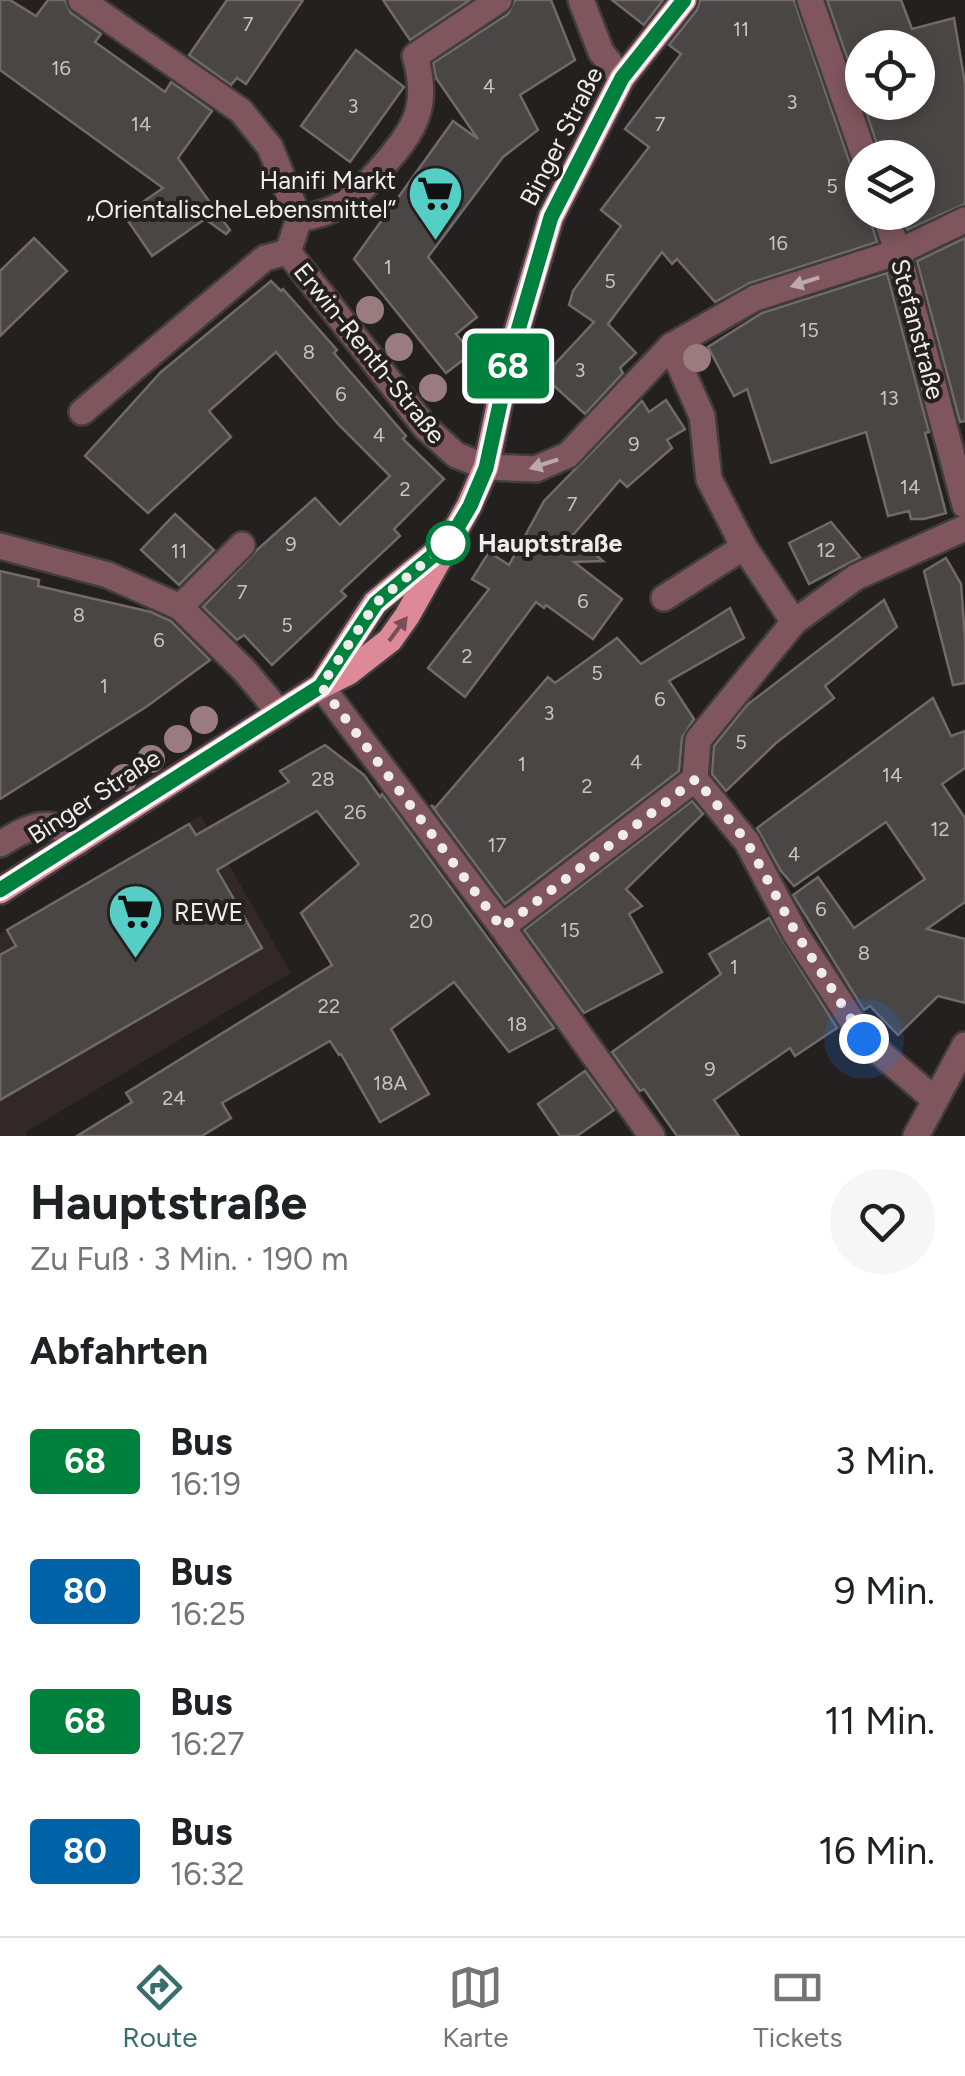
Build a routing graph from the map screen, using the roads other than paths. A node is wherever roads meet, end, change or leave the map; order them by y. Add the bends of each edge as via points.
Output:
1 (81, 0) edge
2 (499, 0) edge
3 (581, 0) edge
4 (684, 0) edge
5 (810, 0) edge
6 (622, 78) junction
7 (859, 140) edge
8 (299, 218) junction
9 (965, 220) edge
10 (890, 230) edge
11 (288, 252) junction
12 (898, 252) junction
13 (671, 346) junction
14 (82, 412) dead end
15 (486, 468) junction
16 (965, 505) edge
17 (965, 528) edge
18 (242, 545) dead end
19 (0, 546) edge
20 (744, 547) junction
21 (664, 598) dead end
22 (180, 607) junction
23 (794, 622) junction
24 (321, 686) junction
25 (280, 713) junction
26 (696, 779) junction
27 (78, 842) junction
28 (0, 844) edge
29 (0, 890) edge
30 (502, 928) junction
31 (964, 1051) edge
32 (934, 1099) junction
33 (652, 1136) edge
34 (916, 1136) edge

1 - 8 street via 241,111 270,147
2 - 8 street via 415,56 423,82 409,137 356,198
3 - 6 street via 601,52
4 - 6 main road, Binger Straße
5 - 7 street
6 - 15 main road, Binger Straße via 551,217
8 - 11 street, Erwin-Renth-Straße
9 - 12 street
10 - 12 street, Stefanstraße
11 - 14 street via 265,258
11 - 15 street, Erwin-Renth-Straße via 426,428 456,455
12 -> 13 street via 755,298
12 - 16 street, Stefanstraße
13 -> 15 street via 568,455 536,469
13 - 20 street via 702,416 708,480
15 - 24 main road, Binger Straße via 448,543 376,603
17 - 23 street via 856,577
18 - 22 street
19 - 22 street via 108,575
20 - 21 street
20 - 23 street
22 - 25 street
23 - 26 street via 698,740
24 - 25 main road, Binger Straße
24 - 30 street
25 - 27 main road, Binger Straße
26 - 30 street
26 - 32 street via 747,842 864,1039
27 - 28 street via 55,824
27 - 29 main road, Binger Straße
30 - 33 street
31 - 32 street
32 - 34 street

